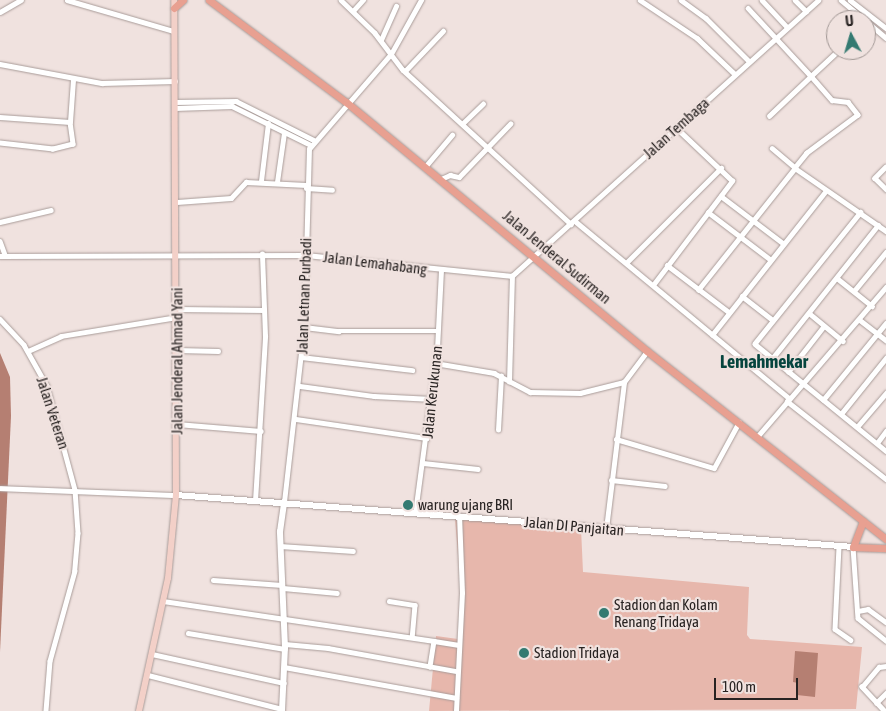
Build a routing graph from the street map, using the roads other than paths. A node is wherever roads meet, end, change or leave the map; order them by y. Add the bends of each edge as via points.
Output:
1 (21, 0) edge
2 (67, 0) edge
3 (183, 0) edge
4 (209, 0) edge
5 (341, 0) edge
6 (363, 0) edge
7 (421, 0) edge
8 (640, 0) edge
9 (681, 0) edge
10 (762, 0) edge
11 (795, 0) edge
12 (818, 0) edge
13 (841, 0) edge
14 (850, 0) edge
15 (174, 4) edge
16 (396, 6) dead end
17 (748, 8) dead end
18 (854, 10) edge
19 (353, 11) junction
20 (806, 11) junction
21 (0, 12) edge
22 (787, 28) junction
23 (886, 28) edge
24 (876, 29) edge
25 (174, 31) junction
26 (443, 31) dead end
27 (886, 38) edge
28 (381, 40) junction
29 (775, 40) junction
30 (390, 52) junction
31 (828, 60) edge
32 (749, 61) junction
33 (0, 64) edge
34 (405, 71) junction
35 (735, 74) junction
36 (811, 76) junction
37 (74, 80) junction
38 (175, 81) junction
39 (346, 102) junction
40 (484, 104) dead end
41 (175, 105) junction
42 (770, 116) dead end
43 (0, 117) edge
44 (70, 122) junction
45 (268, 123) junction
46 (462, 124) junction
47 (510, 124) dead end
48 (676, 128) junction
49 (284, 133) junction
50 (452, 135) dead end
51 (312, 142) junction
52 (0, 143) edge
53 (487, 146) junction
54 (772, 149) dead end
55 (425, 167) junction
56 (886, 167) edge
57 (722, 168) junction
58 (795, 168) junction
59 (441, 179) junction
60 (261, 180) junction
61 (277, 182) junction
62 (306, 186) junction
63 (885, 187) edge
64 (332, 190) dead end
65 (825, 192) junction
66 (721, 196) junction
67 (177, 202) junction
68 (51, 210) dead end
69 (708, 212) junction
70 (861, 212) junction
71 (752, 220) junction
72 (0, 222) edge
73 (573, 223) junction
74 (878, 225) junction
75 (886, 231) edge
76 (740, 237) junction
77 (0, 241) edge
78 (783, 244) junction
79 (886, 252) edge
80 (177, 253) junction
81 (262, 254) junction
82 (306, 255) junction
83 (3, 256) edge
84 (535, 256) junction
85 (770, 259) junction
86 (627, 262) junction
87 (667, 265) junction
88 (441, 270) junction
89 (512, 276) junction
90 (836, 278) junction
91 (653, 285) junction
92 (886, 288) edge
93 (698, 290) junction
94 (854, 291) junction
95 (742, 296) junction
96 (872, 306) junction
97 (177, 309) junction
98 (264, 310) junction
99 (728, 312) junction
100 (809, 313) junction
101 (178, 317) junction
102 (0, 319) edge
103 (773, 320) junction
104 (860, 320) junction
105 (886, 323) edge
106 (824, 326) junction
107 (304, 327) junction
108 (438, 331) junction
109 (878, 334) junction
110 (712, 335) junction
111 (886, 340) edge
112 (843, 341) junction
113 (178, 350) junction
114 (28, 351) junction
115 (218, 351) dead end
116 (647, 351) junction
117 (301, 357) junction
118 (886, 358) edge
119 (771, 360) junction
120 (435, 363) junction
121 (412, 370) dead end
122 (788, 372) junction
123 (501, 376) junction
124 (509, 382) junction
125 (624, 382) junction
126 (802, 384) junction
127 (300, 386) junction
128 (886, 393) edge
129 (432, 398) junction
130 (788, 399) junction
131 (823, 400) junction
132 (841, 414) junction
133 (296, 418) junction
134 (739, 422) junction
135 (178, 424) junction
136 (857, 427) junction
137 (498, 430) dead end
138 (261, 431) junction
139 (886, 431) edge
140 (757, 437) junction
141 (427, 438) junction
142 (616, 439) junction
143 (877, 443) junction
144 (886, 451) edge
145 (423, 463) junction
146 (478, 469) dead end
147 (886, 479) edge
148 (611, 480) junction
149 (664, 486) dead end
150 (0, 488) edge
151 (75, 490) junction
152 (176, 495) junction
153 (255, 500) junction
154 (284, 502) junction
155 (415, 513) junction
156 (459, 515) junction
157 (863, 521) junction
158 (606, 529) junction
159 (886, 539) edge
160 (280, 546) junction
161 (839, 547) junction
162 (853, 547) junction
163 (886, 548) edge
164 (353, 551) dead end
165 (213, 580) dead end
166 (282, 587) junction
167 (337, 593) dead end
168 (163, 601) junction
169 (389, 601) dead end
170 (858, 611) junction
171 (284, 621) junction
172 (886, 622) edge
173 (188, 633) dead end
174 (412, 637) junction
175 (851, 640) dead end
176 (434, 641) junction
177 (886, 641) edge
178 (459, 645) junction
179 (285, 647) junction
180 (152, 654) junction
181 (886, 666) edge
182 (284, 667) junction
183 (430, 667) junction
184 (456, 671) junction
185 (148, 674) junction
186 (284, 684) junction
187 (886, 693) edge
188 (456, 698) junction
189 (876, 703) junction
190 (282, 710) edge
191 (46, 711) edge
192 (139, 711) edge
193 (456, 711) edge
194 (884, 711) edge

1 - 21 street
2 - 25 street
3 - 15 main road
4 - 39 main road, Jalan Jenderal Sudirman
5 - 19 street
6 - 19 street
7 - 30 street
8 - 35 street via 697,38
9 - 32 street via 706,18
10 - 22 street
11 - 20 street
12 - 20 street, Jalan Tembaga
13 - 18 street
14 - 23 street
15 - 25 main road, Jalan Jenderal Ahmad Yani
16 - 28 street
17 - 29 street
19 - 28 street
20 - 22 street, Jalan Tembaga
22 - 29 street, Jalan Tembaga
24 - 27 street
25 - 38 main road, Jalan Jenderal Ahmad Yani
26 - 34 street
28 - 30 street
29 - 32 street, Jalan Tembaga
29 - 36 street
30 - 34 street
30 - 39 street
31 - 36 street
32 - 35 street, Jalan Tembaga
33 - 37 street
34 - 46 street
35 - 48 street, Jalan Tembaga
36 - 42 street
36 - 58 street via 835,102 848,102 858,116 807,153
37 - 38 street
37 - 44 street
38 - 41 main road, Jalan Jenderal Ahmad Yani
39 - 51 street
39 - 55 main road, Jalan Jenderal Sudirman
40 - 46 street
41 - 45 street via 227,105
41 - 51 street via 236,102
41 - 67 main road, Jalan Jenderal Ahmad Yani
43 - 44 street
44 - 52 street via 72,145 52,149
45 - 49 street
45 - 60 street
46 - 53 street
47 - 53 street
48 - 57 street
48 - 73 street, Jalan Tembaga
49 - 51 street
49 - 61 street
50 - 55 street
51 - 62 street, Jalan Letnan Purbadi
53 - 59 street via 459,178 450,175
53 - 73 street
54 - 58 street
55 - 59 main road, Jalan Jenderal Sudirman
56 - 63 street via 875,178
57 - 66 street via 732,181
57 - 86 street
58 - 65 street
58 - 71 street
59 - 84 main road, Jalan Jenderal Sudirman
60 - 61 street
60 - 67 street via 244,183 231,198
61 - 62 street
62 - 64 street
62 - 82 street, Jalan Letnan Purbadi
65 - 70 street
65 - 78 street
66 - 69 street
66 - 71 street
67 - 80 main road, Jalan Jenderal Ahmad Yani
68 - 72 street
69 - 76 street
69 - 87 street
70 - 74 street
70 - 103 street
71 - 76 street
71 - 78 street
73 - 84 street, Jalan Tembaga
73 - 86 street
74 - 75 street
74 - 90 street
76 - 85 street
76 - 93 street
77 - 83 street
78 - 85 street
79 - 94 street
80 - 81 street, Jalan Lemahabang
80 - 83 street, Jalan Lemahabang
80 - 97 main road, Jalan Jenderal Ahmad Yani
81 - 82 street, Jalan Lemahabang
81 - 98 street
82 - 88 street, Jalan Lemahabang
82 - 107 street, Jalan Letnan Purbadi
84 - 89 street
84 - 116 main road, Jalan Jenderal Sudirman
85 - 95 street
86 - 91 street
87 - 91 street
87 - 93 street
88 - 89 street, Jalan Lemahabang
88 - 108 street, Jalan Kerukunan
89 - 124 street
90 - 94 street
90 - 100 street
91 - 110 street
92 - 96 street
93 - 99 street
94 - 96 street
95 - 99 street
95 - 103 street
96 - 104 street
97 - 98 street
97 - 101 main road, Jalan Jenderal Ahmad Yani
98 - 138 street
99 - 110 street
100 - 106 street
100 - 119 street
101 - 113 main road, Jalan Jenderal Ahmad Yani
101 - 114 street via 62,336
102 - 114 street, Jalan Veteran
103 - 119 street via 755,344
104 - 109 street
104 - 112 street
105 - 109 street
106 - 112 street
106 - 122 street
107 - 108 street via 339,332
107 - 117 street, Jalan Letnan Purbadi
108 - 120 street, Jalan Kerukunan
109 - 111 street
109 - 131 street
110 - 130 street
112 - 126 street
113 - 115 street
113 - 135 main road, Jalan Jenderal Ahmad Yani
114 - 151 street, Jalan Veteran via 51,398
116 - 125 street
116 - 134 main road, Jalan Jenderal Sudirman
117 - 121 street
117 - 127 street, Jalan Letnan Purbadi
118 - 132 street
119 - 122 street
120 - 123 street
120 - 129 street, Jalan Kerukunan
122 - 126 street
123 - 124 street
123 - 137 street
124 - 125 street via 526,391 551,394 580,393
125 - 142 street
126 - 130 street
126 - 131 street
127 - 129 street via 374,396
127 - 133 street, Jalan Letnan Purbadi
128 - 136 street
129 - 141 street, Jalan Kerukunan
130 - 140 street
130 - 147 street
131 - 132 street
132 - 136 street
133 - 141 street
133 - 154 street, Jalan Letnan Purbadi
134 - 140 main road, Jalan Jenderal Sudirman
134 - 142 street via 714,468
135 - 138 street
135 - 152 main road, Jalan Jenderal Ahmad Yani
136 - 143 street
138 - 153 street
139 - 143 street
140 - 157 main road, Jalan Jenderal Sudirman
141 - 145 street, Jalan Kerukunan
142 - 148 street
143 - 144 street
145 - 146 street
145 - 155 street, Jalan Kerukunan
148 - 149 street
148 - 158 street
150 - 151 street
151 - 152 street
151 - 191 street, Jalan Veteran via 78,533 75,571 50,661
152 - 153 street, Jalan DI Panjaitan
152 - 168 main road, Jalan Jenderal Ahmad Yani
153 - 154 street, Jalan DI Panjaitan
154 - 155 street, Jalan DI Panjaitan
154 - 160 street
155 - 156 street, Jalan DI Panjaitan
156 - 158 street, Jalan DI Panjaitan
156 - 178 street
157 - 159 main road, Jalan Jenderal Sudirman
157 - 162 main road
158 - 161 street, Jalan DI Panjaitan
160 - 164 street
160 - 166 street
161 - 162 street, Jalan DI Panjaitan
161 - 175 street via 835,629
162 - 163 main road
162 - 170 street
165 - 166 street
166 - 167 street
166 - 171 street
168 - 171 street
168 - 180 main road, Jalan Jenderal Ahmad Yani
169 - 174 street via 414,605
170 - 172 street via 868,609
170 - 177 street via 861,622
171 - 174 street
171 - 179 street
173 - 179 street
174 - 176 street
176 - 178 street
176 - 183 street
178 - 184 street
179 - 182 street
179 - 183 street via 328,648
180 - 185 main road, Jalan Jenderal Ahmad Yani
180 - 186 street
181 - 189 street via 881,665 862,686
182 - 186 street
182 - 188 street
183 - 184 street
184 - 188 street
185 - 190 street
185 - 192 main road, Jalan Jenderal Ahmad Yani
186 - 190 street
187 - 189 street
188 - 193 street
189 - 194 street

